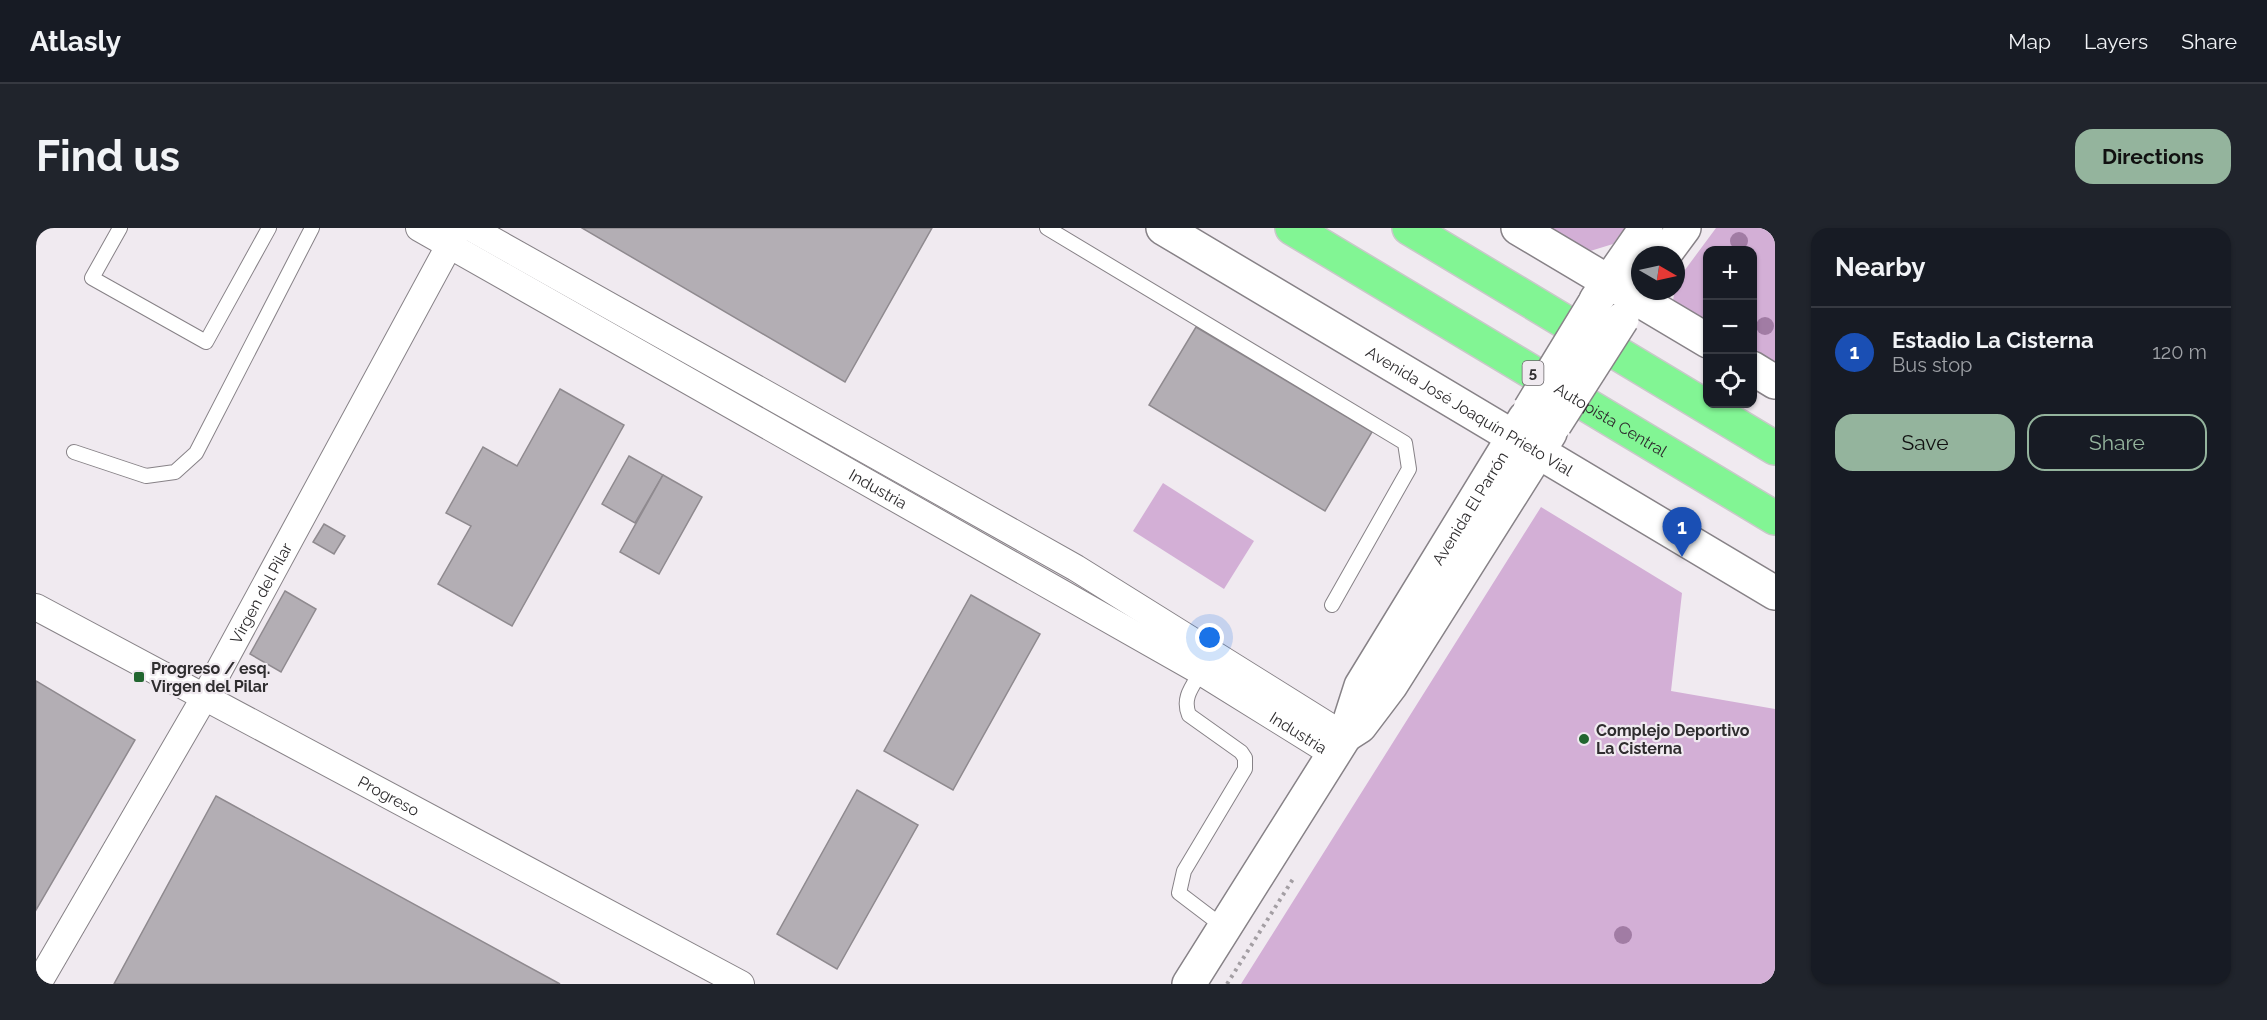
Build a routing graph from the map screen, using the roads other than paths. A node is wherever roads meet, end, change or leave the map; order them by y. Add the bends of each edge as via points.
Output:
1 (120, 228) edge
2 (269, 228) edge
3 (419, 228) edge
4 (471, 228) edge
5 (1047, 228) edge
6 (1163, 228) edge
7 (1292, 228) edge
8 (1409, 228) edge
9 (1518, 228) edge
10 (1646, 228) edge
11 (1684, 228) edge
12 (309, 229) edge
13 (454, 236) edge
14 (1671, 246) edge
15 (1620, 298) edge
16 (1703, 339) edge
17 (1757, 371) edge
18 (1775, 382) edge
19 (1526, 444) junction
20 (1775, 448) edge
21 (74, 452) dead end
22 (1775, 518) edge
23 (1775, 593) edge
24 (1332, 605) dead end
25 (36, 608) edge
26 (1201, 672) junction
27 (204, 698) junction
28 (1339, 745) junction
29 (1224, 928) junction
30 (38, 984) edge
31 (741, 984) edge
32 (1189, 984) edge

1 - 2 lane via 92,278 206,342
3 - 13 street, Industria
4 - 28 street, Industria via 1076,568
5 - 24 lane via 1406,443 1409,469
6 - 19 main road, Avenida José Joaquín Prieto Vial
7 - 22 highway, Autopista Central / 5
8 - 20 highway
9 - 15 main road
10 - 15 main road, Avenida El Parrón
11 - 14 main road
12 - 21 lane via 196,453 175,472 146,476
13 - 26 street, Industria
13 - 27 street, Virgen del Pilar
15 - 16 main road
15 - 19 main road, Avenida El Parrón, bridge
17 - 18 main road
19 - 23 main road, Avenida José Joaquín Prieto Vial
19 - 28 main road, Avenida El Parrón via 1361,686
25 - 27 street, Progreso
26 - 28 street, Industria
26 - 29 lane via 1188,693 1185,705 1189,714 1241,752 1245,769 1184,871 1179,893
27 - 30 street, Virgen del Pilar
27 - 31 street, Progreso
28 - 29 main road, Avenida El Parrón
29 - 32 main road, Avenida El Parrón

